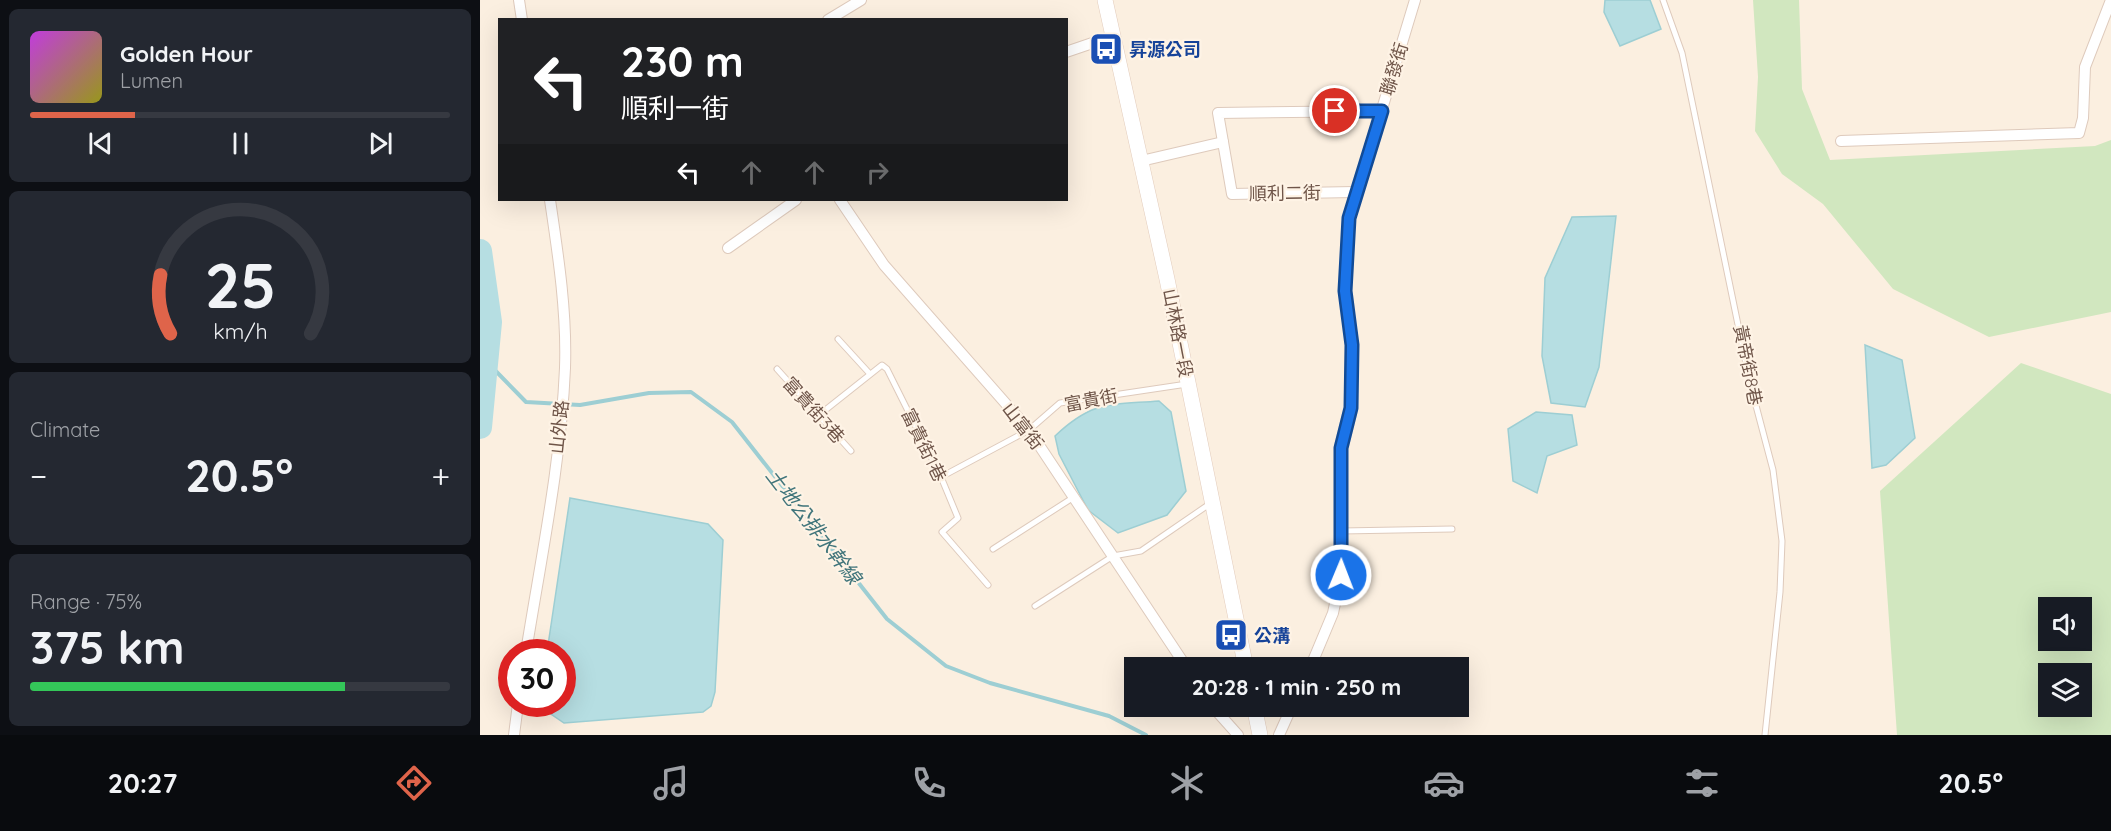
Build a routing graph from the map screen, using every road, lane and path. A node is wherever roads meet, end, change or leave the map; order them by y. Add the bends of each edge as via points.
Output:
1 (519, 0) edge
2 (861, 0) edge
3 (1105, 0) edge
4 (1415, 0) edge
5 (1663, 0) edge
6 (2111, 0) edge
7 (522, 18) edge
8 (831, 18) edge
9 (1113, 36) junction
10 (1068, 51) edge
11 (1382, 111) junction
12 (1840, 141) dead end
13 (1223, 142) junction
14 (1141, 161) junction
15 (1355, 192) junction
16 (550, 201) edge
17 (795, 201) edge
18 (841, 201) edge
19 (728, 248) dead end
20 (838, 339) dead end
21 (777, 369) dead end
22 (870, 374) junction
23 (1189, 384) junction
24 (819, 415) junction
25 (1029, 430) junction
26 (851, 451) dead end
27 (941, 477) junction
28 (1074, 497) junction
29 (1213, 502) junction
30 (1452, 529) dead end
31 (1342, 531) junction
32 (993, 549) dead end
33 (1113, 556) junction
34 (988, 585) dead end
35 (1035, 606) dead end
36 (528, 639) edge
37 (1180, 657) edge
38 (1244, 657) edge
39 (1315, 657) edge
40 (516, 717) edge
41 (1222, 717) edge
42 (1256, 717) edge
43 (1287, 717) edge
44 (514, 735) edge
45 (1238, 735) edge
46 (1260, 735) edge
47 (1279, 735) edge
48 (1765, 735) edge

1 - 7 street
2 - 8 street
3 - 9 main road, 山林路一段
4 - 11 street, 聯發街
5 - 48 lane, 黃帝街8巷 via 1682,53 1774,482 1782,541
6 - 12 street via 2085,66 2079,134
9 - 10 street
9 - 14 main road, 山林路一段
11 - 13 street via 1218,113
11 - 15 street, 聯發街
13 - 14 street
13 - 15 street, 順利二街 via 1232,195
14 - 23 main road, 山林路一段
15 - 31 street, 聯發街 via 1349,218 1345,291 1352,345 1351,408 1341,448
16 - 36 street, 山外路 via 562,310 563,395
17 - 19 street
18 - 25 street, 山富街 via 884,265
20 - 22 lane
21 - 24 lane, 富貴街3巷
22 - 24 lane
22 - 27 lane, 富貴街1巷 via 882,365 887,369
23 - 25 lane, 富貴街 via 1060,403
23 - 29 main road, 山林路一段
24 - 26 lane, 富貴街3巷
25 - 27 lane, 富貴街
25 - 28 street, 山富街
27 - 34 lane, 富貴街1巷 via 958,519 942,532
28 - 32 lane
28 - 33 street, 山富街
29 - 33 lane via 1141,551
29 - 38 main road, 山林路一段
30 - 31 lane
31 - 39 street, 聯發街 via 1341,575 1333,613
33 - 35 lane
33 - 37 street, 山富街
40 - 44 street
41 - 45 street
42 - 46 main road
43 - 47 street

